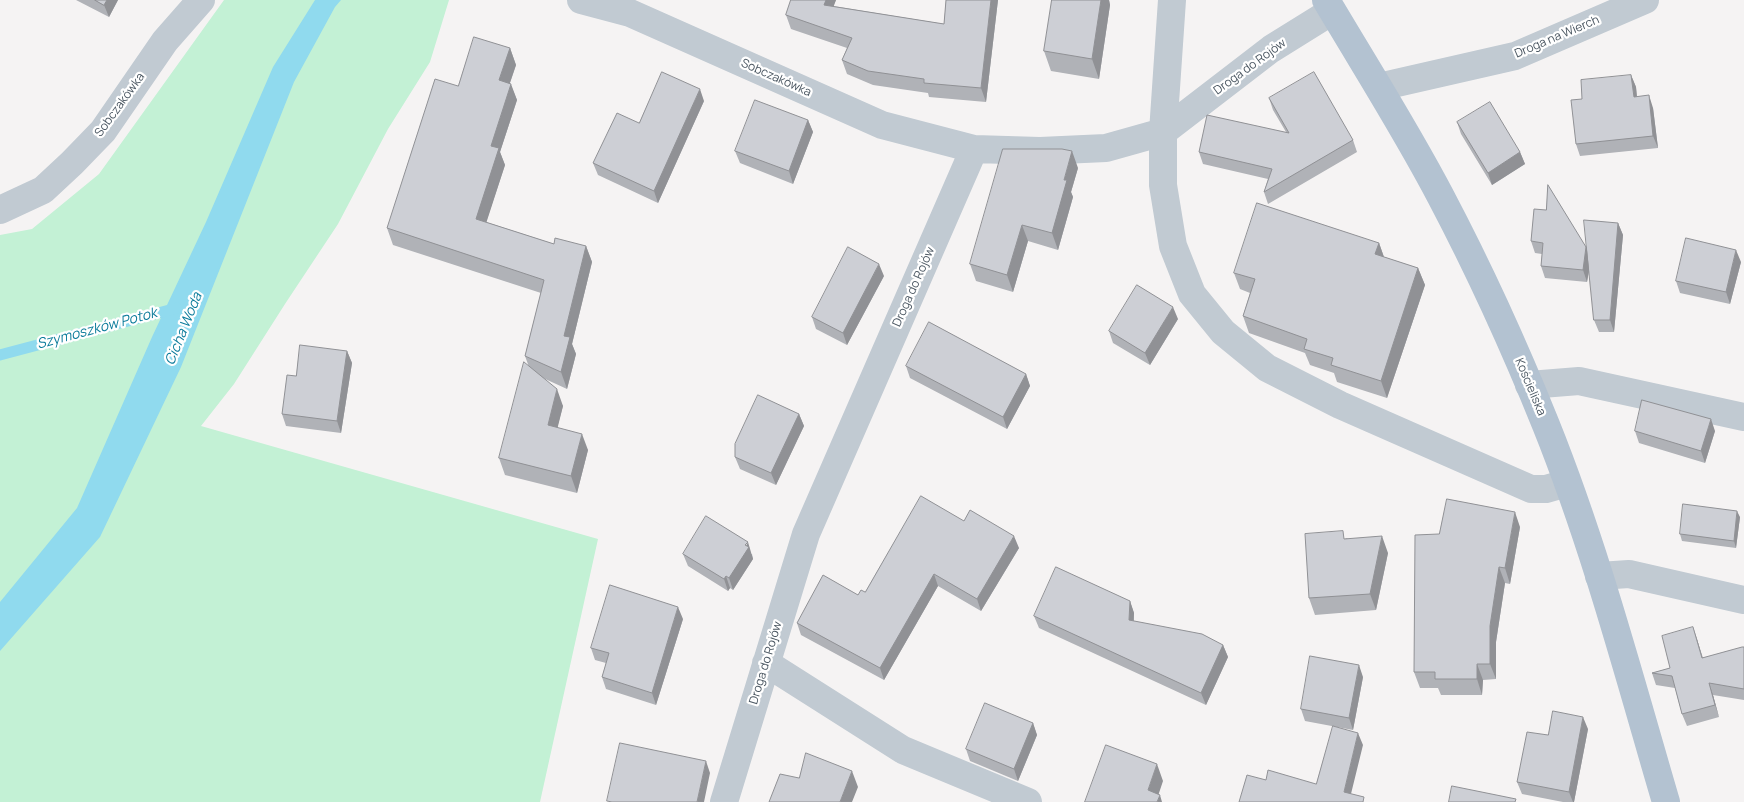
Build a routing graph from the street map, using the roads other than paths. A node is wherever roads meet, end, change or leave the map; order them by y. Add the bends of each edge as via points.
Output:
1 (201, 0) edge
2 (581, 0) edge
3 (1172, 0) edge
4 (1645, 0) edge
5 (1329, 5) edge
6 (1379, 87) junction
7 (1163, 132) junction
8 (974, 150) junction
9 (0, 210) edge
10 (1529, 385) junction
11 (1744, 417) edge
12 (1567, 483) junction
13 (1598, 576) junction
14 (1744, 600) edge
15 (766, 663) junction
16 (724, 802) edge
17 (1028, 802) edge
18 (1666, 802) edge

1 - 9 street, Sobczakówka via 165,41 103,131 43,190
2 - 8 street, Sobczakówka via 630,13 882,125
3 - 7 street
4 - 6 street, Droga na Wierch via 1515,56
5 - 6 main road, Kościeliska
5 - 7 street, Droga do Rojów
6 - 10 main road, Kościeliska via 1441,197 1488,291
7 - 8 street, Droga do Rojów via 1106,148
7 - 12 street via 1163,185 1173,246 1192,294 1223,332 1267,368 1340,405 1531,489
8 - 15 street, Droga do Rojów via 806,534
10 - 11 street via 1579,381
10 - 12 main road, Kościeliska
12 - 13 main road, Kościeliska
13 - 14 street via 1629,574
13 - 18 main road, Kościeliska
15 - 16 street, Droga do Rojów
15 - 17 street via 903,750

